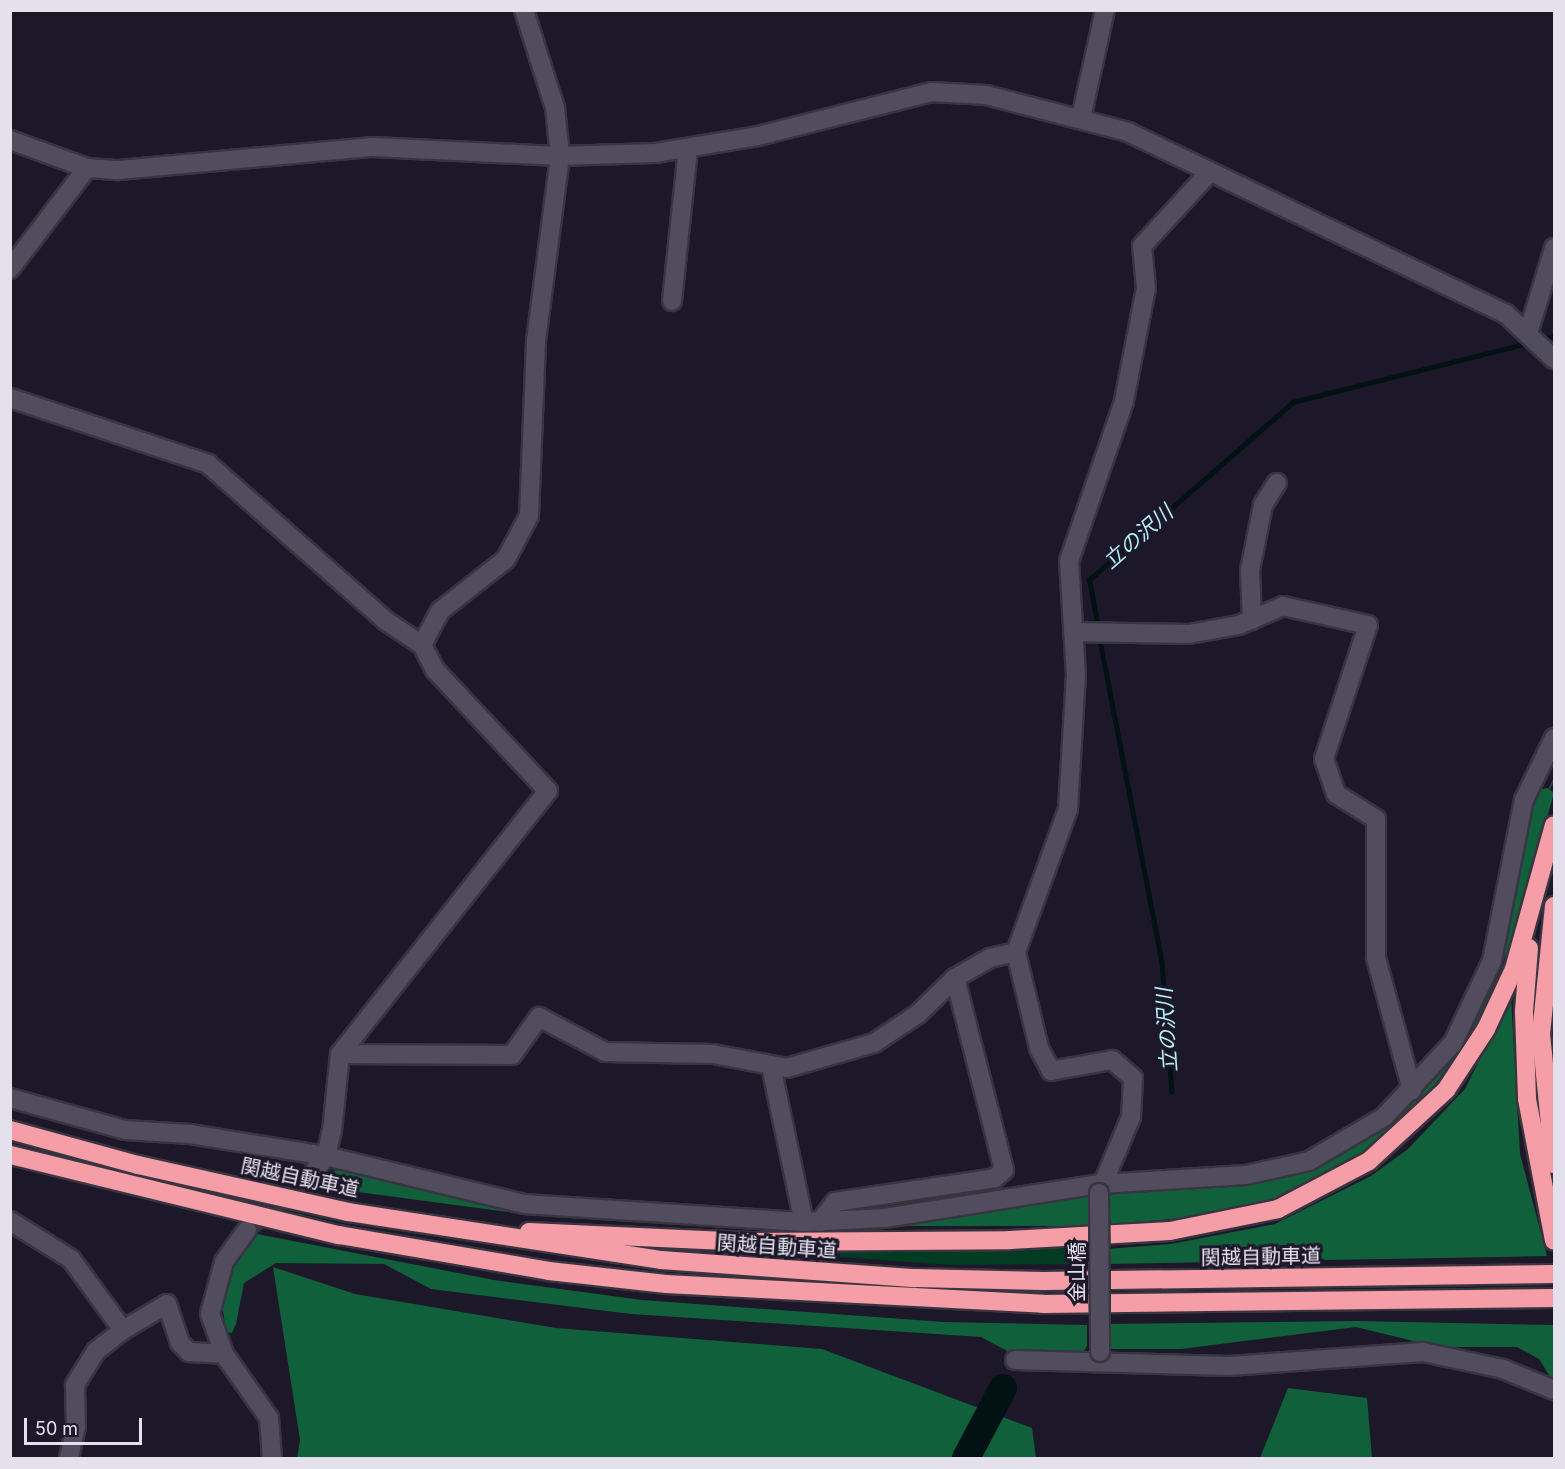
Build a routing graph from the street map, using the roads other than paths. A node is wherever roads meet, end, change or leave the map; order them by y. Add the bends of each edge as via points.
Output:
1 (524, 10) edge
2 (1105, 10) edge
3 (1081, 118) junction
4 (10, 140) edge
5 (688, 150) junction
6 (560, 156) junction
7 (87, 168) junction
8 (1208, 174) junction
9 (1554, 248) edge
10 (10, 269) edge
11 (672, 301) dead end
12 (1531, 332) junction
13 (1554, 359) edge
14 (10, 398) edge
15 (1277, 483) dead end
16 (1252, 620) junction
17 (1073, 632) junction
18 (422, 645) junction
19 (1554, 738) edge
20 (1554, 825) edge
21 (1538, 890) junction
22 (1554, 906) edge
23 (1016, 952) junction
24 (955, 978) junction
25 (340, 1053) junction
26 (771, 1066) junction
27 (1412, 1090) junction
28 (10, 1098) edge
29 (10, 1130) edge
30 (10, 1155) edge
31 (326, 1156) junction
32 (1554, 1164) edge
33 (307, 1181) tunnel mouth
34 (1100, 1188) junction
35 (348, 1212) junction
36 (10, 1221) edge
37 (812, 1222) junction
38 (247, 1230) tunnel mouth
39 (1554, 1240) edge
40 (1546, 1274) edge
41 (1551, 1302) edge
42 (123, 1330) junction
43 (224, 1354) junction
44 (1102, 1357) junction
45 (1015, 1360) dead end
46 (1554, 1390) edge
47 (69, 1458) edge
48 (272, 1458) edge

1 - 6 street via 555,108
2 - 3 street
3 - 5 street via 986,95 932,92
3 - 8 street via 1128,132
4 - 7 street
5 - 6 street
5 - 11 street
6 - 7 street via 373,147 233,163
6 - 18 street via 536,341 529,516 506,559 440,611
7 - 10 street
8 - 12 street via 1469,294
8 - 17 street via 1143,246 1146,288 1124,401 1069,561
9 - 12 street
12 - 13 street
14 - 18 street via 208,464 386,621
15 - 16 street via 1263,505 1250,570
16 - 17 street via 1189,634
16 - 27 street via 1283,606 1368,625 1324,759 1336,794 1376,819 1376,958
17 - 23 street via 1068,809
18 - 25 street via 435,670 548,791
19 - 27 street via 1544,778 1524,800 1481,990 1453,1043
20 - 21 highway
21 - 35 highway via 1501,999 1446,1090 1369,1161 1308,1197 1241,1219 1078,1238 824,1243 588,1236
21 - 39 highway via 1526,978 1526,1080 1533,1148
22 - 32 highway via 1541,1034
23 - 24 street via 990,958
23 - 34 street via 1036,1037 1052,1071 1112,1060 1133,1078 1131,1117
24 - 26 street via 918,1014 874,1043 787,1068
24 - 37 street via 1004,1170 995,1178 835,1202
25 - 26 street via 512,1055 539,1017 605,1052 713,1054
25 - 31 street
26 - 37 street
27 - 34 street via 1384,1117 1309,1161 1246,1175
28 - 31 street via 125,1130 190,1134
29 - 35 highway, 関越自動車道
30 - 41 highway via 339,1235 549,1271 666,1284 921,1302
31 - 33 street
31 - 37 street via 524,1204
34 - 37 street via 885,1218
34 - 44 street, 金山橋, bridge
35 - 40 highway, 関越自動車道 via 661,1260 903,1278 1183,1281
36 - 42 street via 71,1259
38 - 43 street via 224,1262 213,1294 210,1314
42 - 43 street via 167,1304 189,1352
42 - 47 street via 96,1352 75,1385 76,1427
43 - 48 street via 269,1418
44 - 45 street
44 - 46 street via 1228,1366 1423,1352 1503,1369

